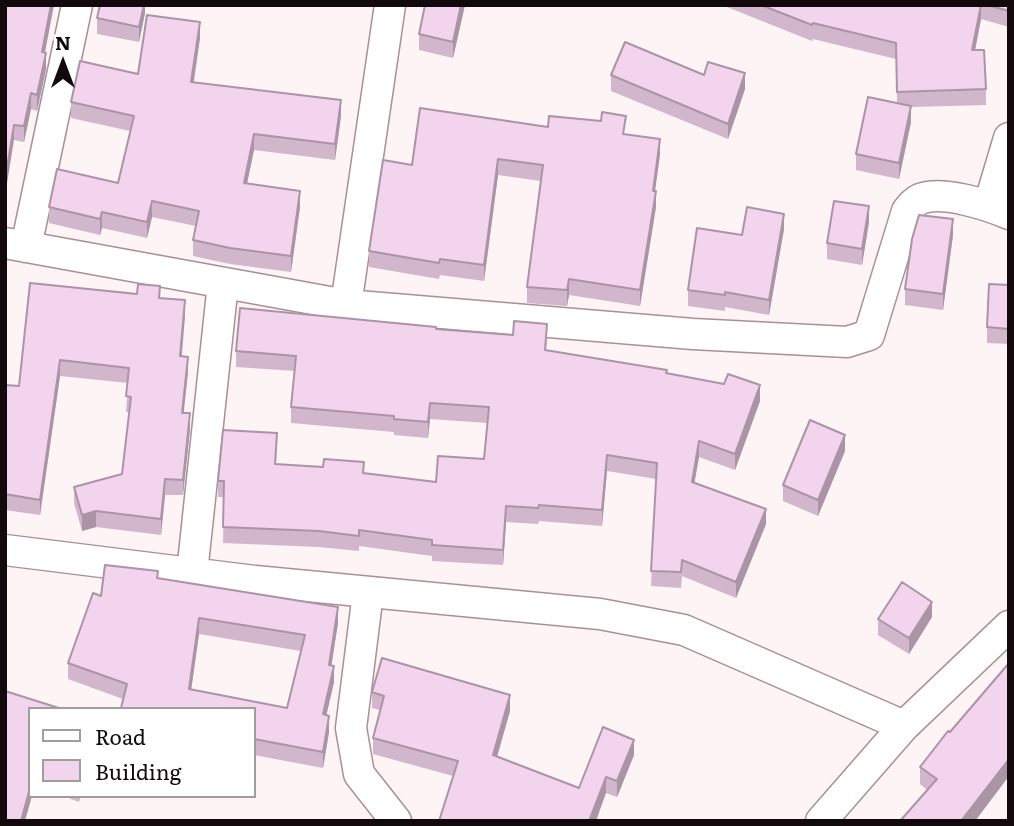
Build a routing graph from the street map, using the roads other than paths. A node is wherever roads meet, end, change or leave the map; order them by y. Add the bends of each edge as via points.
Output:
1 (77, 5) edge
2 (390, 5) edge
3 (1009, 138) edge
4 (999, 210) edge
5 (15, 245) edge
6 (223, 284) junction
7 (346, 305) junction
8 (5, 550) edge
9 (192, 573) junction
10 (368, 593) junction
11 (1009, 626) edge
12 (904, 726) junction
13 (396, 821) edge
14 (821, 821) edge

1 - 5 street
2 - 7 street
3 - 4 street
4 - 7 street via 934,196 917,200 907,211 869,335 847,342
5 - 6 street
6 - 7 street
6 - 9 street
8 - 9 street
9 - 10 street
10 - 12 street via 600,614 684,630
10 - 13 street via 351,729 359,774
11 - 12 street
12 - 14 street

